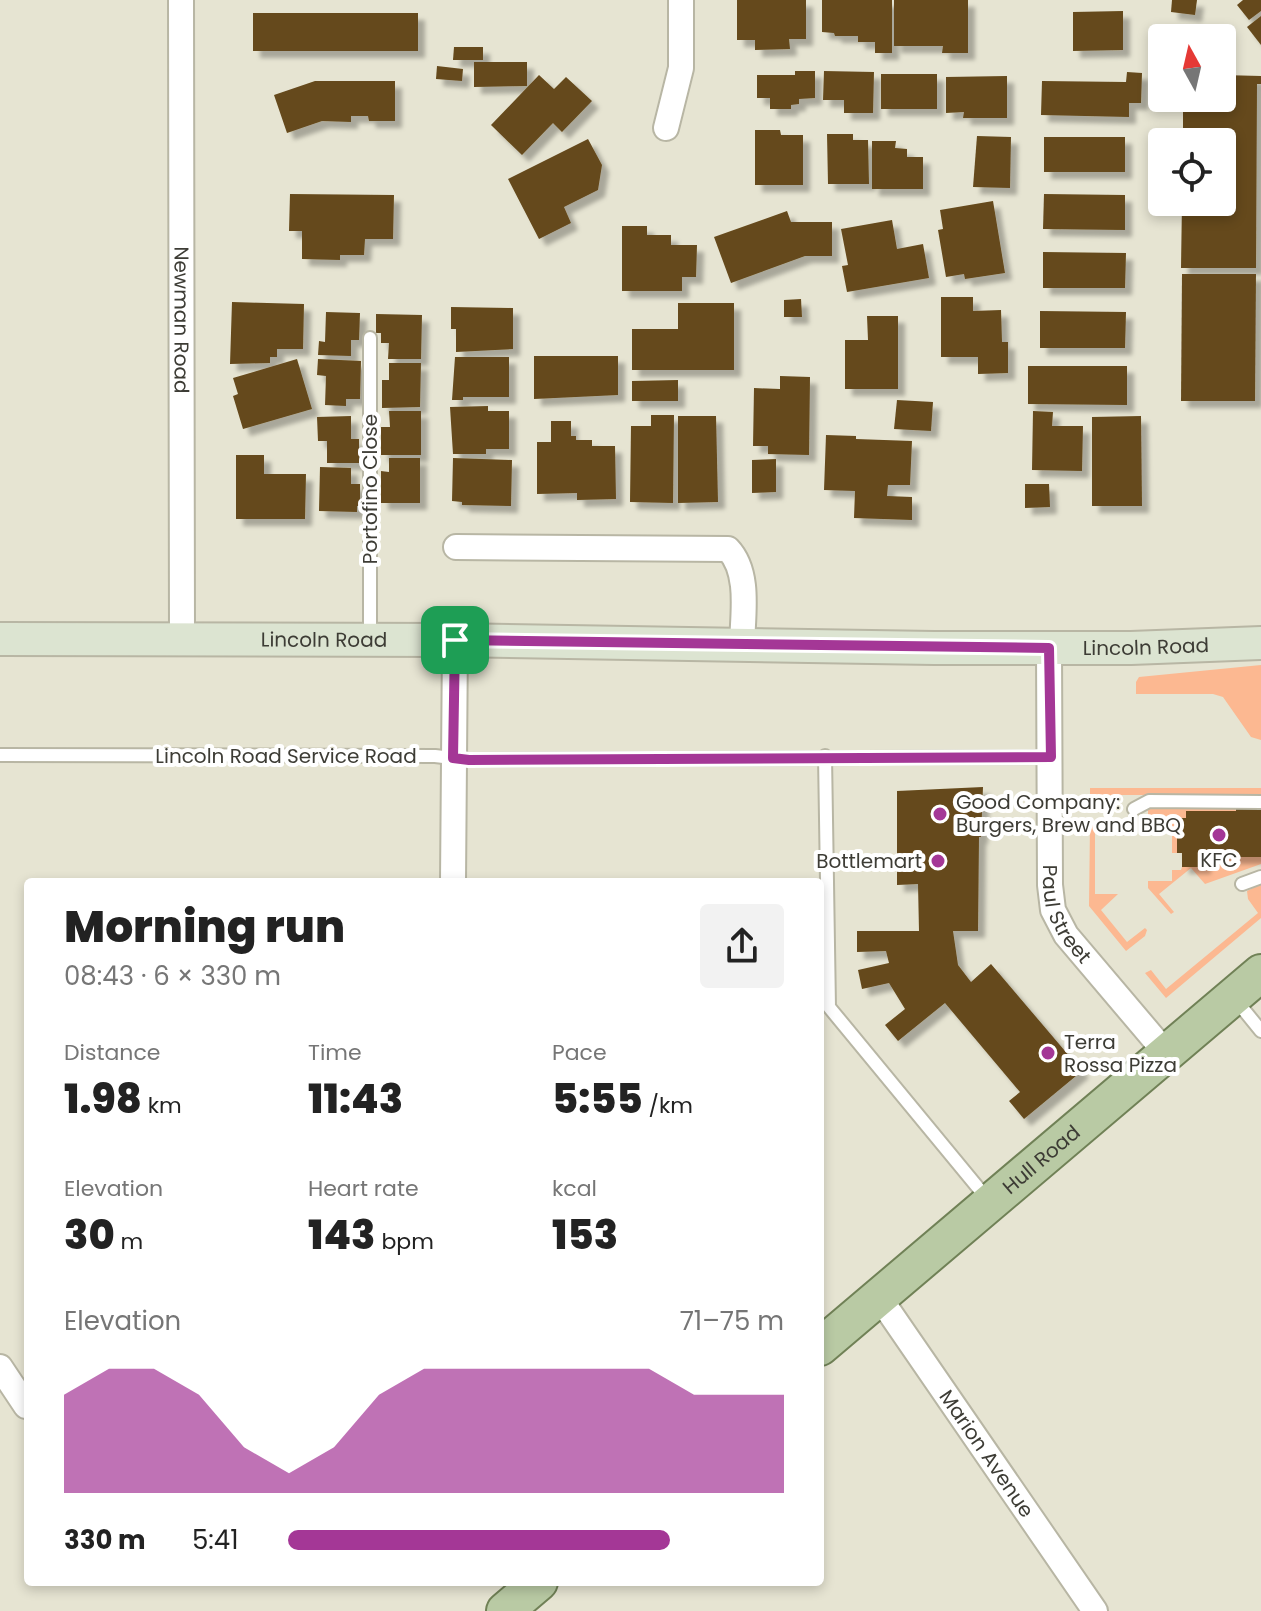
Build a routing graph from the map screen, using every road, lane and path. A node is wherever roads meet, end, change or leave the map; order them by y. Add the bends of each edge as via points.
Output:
1 (181, 0) edge
2 (681, 0) edge
3 (666, 128) dead end
4 (370, 338) dead end
5 (456, 547) dead end
6 (0, 639) edge
7 (182, 639) junction
8 (370, 640) junction
9 (455, 640) junction
10 (1261, 643) edge
11 (742, 644) junction
12 (1049, 648) junction
13 (0, 755) edge
14 (825, 756) junction
15 (1051, 757) junction
16 (453, 758) junction
17 (1261, 802) edge
18 (1134, 809) dead end
19 (1261, 877) edge
20 (453, 878) edge
21 (1242, 884) dead end
22 (1261, 973) edge
23 (1233, 996) junction
24 (1261, 1031) edge
25 (1166, 1053) junction
26 (991, 1204) junction
27 (879, 1297) junction
28 (824, 1344) edge
29 (0, 1367) edge
30 (24, 1403) edge
31 (534, 1586) edge
32 (505, 1611) edge
33 (1095, 1611) edge

1 - 7 street, Newman Road
2 - 3 street via 681,68
4 - 8 lane, Portofino Close
5 - 11 street via 728,549 737,559 743,588
6 - 7 main road, Lincoln Road
7 - 8 main road, Lincoln Road
8 - 9 main road, Lincoln Road
9 - 11 main road, Lincoln Road
9 - 16 street
10 - 12 main road, Lincoln Road
11 - 12 main road, Lincoln Road
12 - 15 street, Paul Street
13 - 16 lane, Lincoln Road Service Road
14 - 15 lane, Lincoln Road Service Road
14 - 16 lane, Lincoln Road Service Road
14 - 26 lane via 829,1007
15 - 25 street, Paul Street via 1050,885 1058,921 1083,958
16 - 20 street
17 - 18 lane via 1149,801
19 - 21 lane
22 - 23 main road, Hull Road
23 - 24 lane
23 - 25 main road, Hull Road
25 - 26 main road, Hull Road
26 - 27 main road, Hull Road
27 - 28 main road, Hull Road
27 - 33 street, Marion Avenue
29 - 30 street
31 - 32 main road

